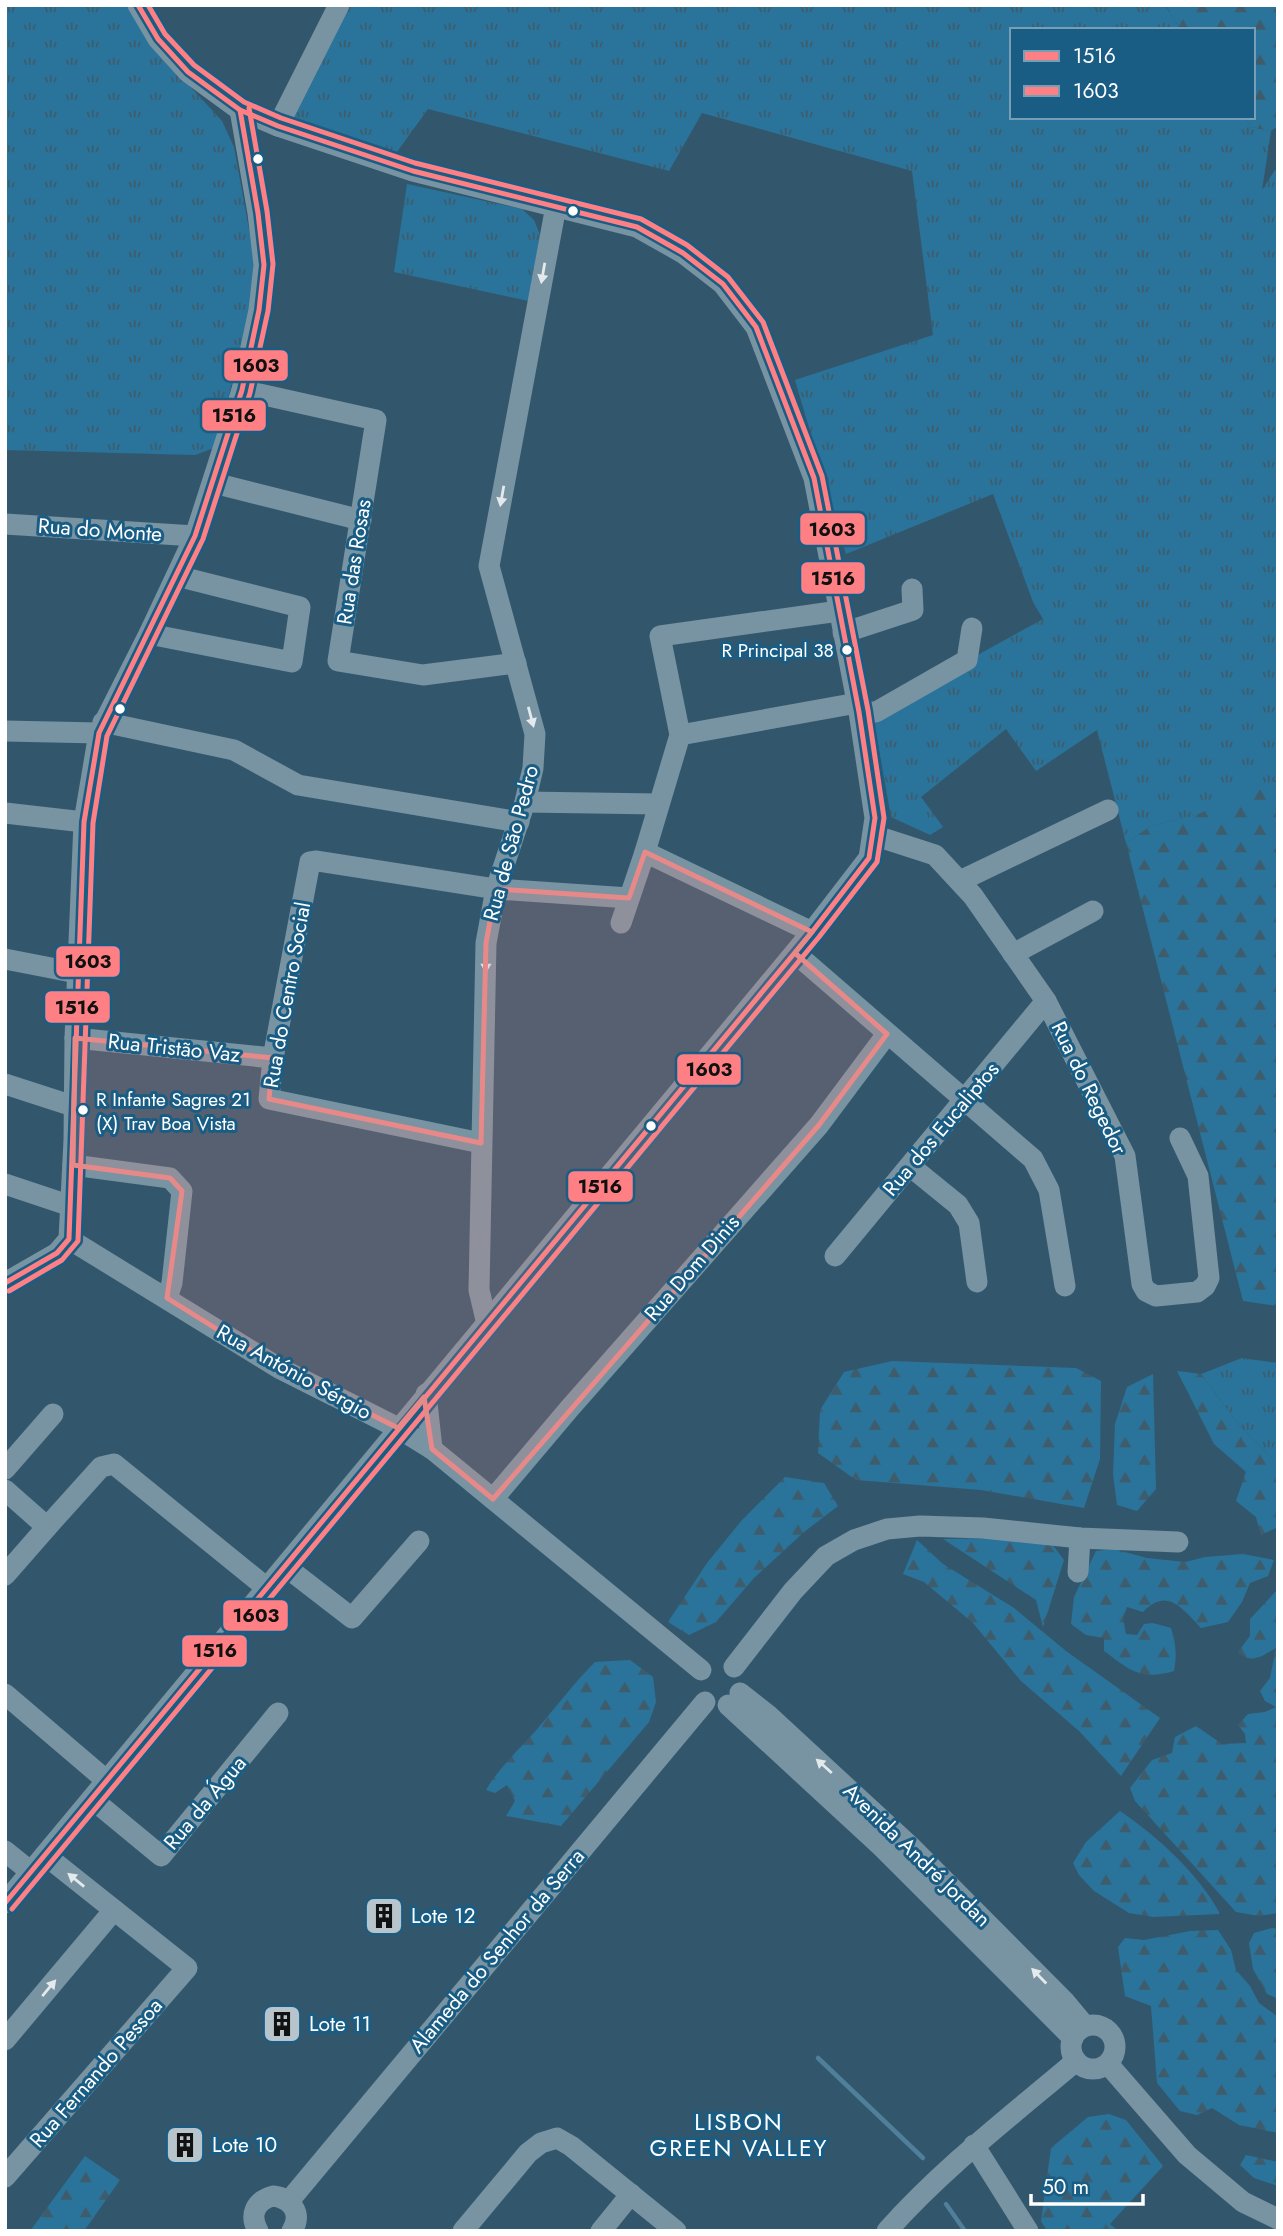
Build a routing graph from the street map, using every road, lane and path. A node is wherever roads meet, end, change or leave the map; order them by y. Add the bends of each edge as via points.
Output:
1 (138, 5) edge
2 (339, 5) edge
3 (240, 110) junction
4 (278, 126) junction
5 (556, 206) junction
6 (242, 390) junction
7 (214, 483) junction
8 (360, 520) junction
9 (5, 524) edge
10 (195, 536) junction
11 (177, 576) junction
12 (912, 589) dead end
13 (839, 611) junction
14 (972, 628) dead end
15 (843, 633) junction
16 (149, 635) junction
17 (516, 663) junction
18 (858, 707) junction
19 (101, 727) junction
20 (5, 731) edge
21 (680, 735) junction
22 (658, 804) junction
23 (1108, 810) dead end
24 (522, 812) junction
25 (5, 813) edge
26 (83, 822) junction
27 (873, 835) junction
28 (645, 852) junction
29 (960, 881) junction
30 (496, 889) junction
31 (629, 898) junction
32 (1093, 911) dead end
33 (621, 923) dead end
34 (812, 932) junction
35 (795, 953) junction
36 (1013, 954) junction
37 (5, 959) edge
38 (77, 973) junction
39 (1046, 1002) junction
40 (887, 1034) junction
41 (75, 1038) junction
42 (273, 1058) junction
43 (5, 1084) edge
44 (964, 1101) junction
45 (73, 1105) junction
46 (1180, 1138) dead end
47 (481, 1143) junction
48 (73, 1165) junction
49 (910, 1166) junction
50 (5, 1184) edge
51 (71, 1206) junction
52 (69, 1239) junction
53 (835, 1256) dead end
54 (977, 1282) dead end
55 (5, 1283) edge
56 (1065, 1286) dead end
57 (167, 1298) junction
58 (487, 1324) junction
59 (426, 1394) junction
60 (53, 1414) dead end
61 (398, 1428) junction
62 (432, 1449) junction
63 (5, 1469) edge
64 (5, 1490) edge
65 (493, 1499) junction
66 (47, 1527) junction
67 (1080, 1538) junction
68 (419, 1541) dead end
69 (1178, 1542) dead end
70 (286, 1567) junction
71 (1078, 1572) dead end
72 (5, 1575) edge
73 (268, 1589) junction
74 (734, 1667) junction
75 (701, 1670) junction
76 (5, 1694) edge
77 (734, 1699) junction
78 (705, 1702) junction
79 (278, 1713) dead end
80 (107, 1781) junction
81 (92, 1799) junction
82 (5, 1851) edge
83 (46, 1855) junction
84 (31, 1872) junction
85 (5, 1903) edge
86 (114, 1910) junction
87 (1079, 2032) junction
88 (5, 2040) edge
89 (1076, 2061) junction
90 (1108, 2064) junction
91 (974, 2145) junction
92 (5, 2177) edge
93 (631, 2194) junction
94 (289, 2201) junction
95 (1278, 2219) edge
96 (258, 2231) edge
97 (292, 2231) edge
98 (463, 2231) edge
99 (601, 2231) edge
100 (676, 2231) edge
101 (887, 2231) edge
102 (1028, 2231) edge

1 - 3 street via 158,39 188,72
2 - 4 street
3 - 4 street
3 - 6 street via 264,265
4 - 5 street via 413,171
5 - 13 street via 637,227 682,253 723,284 755,327 814,478
5 -> 17 street, Rua de São Pedro via 489,566
6 - 7 street
6 - 8 street, Rua das Rosas via 376,420
7 - 8 street
7 - 10 street
8 - 17 street, Rua das Rosas via 338,661 423,674
9 - 10 street, Rua do Monte
10 - 11 street
11 - 16 street
11 - 16 street via 300,607 292,662
12 - 15 street via 913,610
13 - 15 street
13 - 21 street via 660,636
14 - 18 street via 967,660 876,712
15 - 18 street
16 - 19 street
17 -> 24 street, Rua de São Pedro via 535,734 533,768
18 - 21 street
18 - 27 street via 875,818
19 - 20 street
19 - 24 street via 234,750 298,785
19 - 26 street
21 - 22 street
22 - 24 street
22 - 28 street
23 - 29 street
24 - 30 street, Rua de São Pedro
25 - 26 street
26 - 38 street
27 - 29 street, Rua do Regedor via 935,855
27 - 34 street via 869,858
28 - 31 street
28 - 34 street
29 - 36 street, Rua do Regedor
30 - 31 street
30 - 42 street, Rua do Centro Social via 310,862
30 -> 47 street, Rua de São Pedro via 486,943
31 - 33 street
32 - 36 street
34 - 35 street
35 - 40 street
35 - 58 street
36 - 39 street, Rua do Regedor
37 - 38 street
38 - 41 street
39 - 44 street, Rua dos Eucaliptos
39 - 46 street, Rua do Regedor via 1125,1156 1142,1284 1156,1296 1197,1292 1209,1278 1198,1177
40 - 44 street
40 - 65 street, Rua Dom Dinis via 818,1125
41 - 42 street, Rua Tristão Vaz
41 - 45 street
42 - 47 street, Rua do Centro Social via 269,1100
43 - 45 street
44 - 49 street, Rua dos Eucaliptos
44 - 56 street via 1033,1159 1049,1190
45 - 48 street
47 - 58 street, Rua de São Pedro via 479,1290
48 - 51 street
48 - 57 street via 170,1178 182,1191
49 - 53 street, Rua dos Eucaliptos
49 - 54 street via 958,1205 969,1223
50 - 51 street
51 - 52 street
52 - 55 street via 57,1253
52 - 57 street, Rua António Sérgio
57 - 61 street, Rua António Sérgio via 279,1368
58 - 59 street
59 - 61 street
59 - 62 street
60 - 63 street
61 - 62 street, Rua António Sérgio
61 - 70 street
62 - 65 street, Rua António Sérgio
64 - 66 street
65 - 75 street, Rua António Sérgio
66 - 72 street
66 - 73 street via 101,1467 114,1464
67 - 69 street
67 - 71 street
67 - 74 street via 920,1526 887,1529 854,1541 826,1556
68 - 70 street via 352,1618
70 - 73 street
73 - 80 street
74 - 75 street via 717,1661
74 - 77 street via 742,1684
75 - 78 street via 696,1687
76 - 80 street
77 - 78 street via 720,1707
77 - 87 street, Avenida André Jordan via 881,1846
78 - 94 street, Alameda do Senhor da Serra
79 - 81 street, Rua da Água via 161,1856
80 - 81 street
81 - 83 street
82 - 84 street
83 - 84 street
86 -> 83 street
84 - 85 street
88 -> 86 street
86 - 92 street, Rua Fernando Pessoa via 187,1968
87 - 89 street via 1070,2046
87 - 90 street via 1094,2025 1103,2027 1116,2049
89 - 90 street via 1091,2070
89 - 91 street
90 - 95 street via 1187,2155 1243,2202
91 - 101 street
91 - 102 street
93 - 98 street via 557,2138 528,2152
93 - 99 street
93 - 100 street
94 - 96 street via 272,2196 258,2203 253,2220
94 - 97 street via 296,2217

